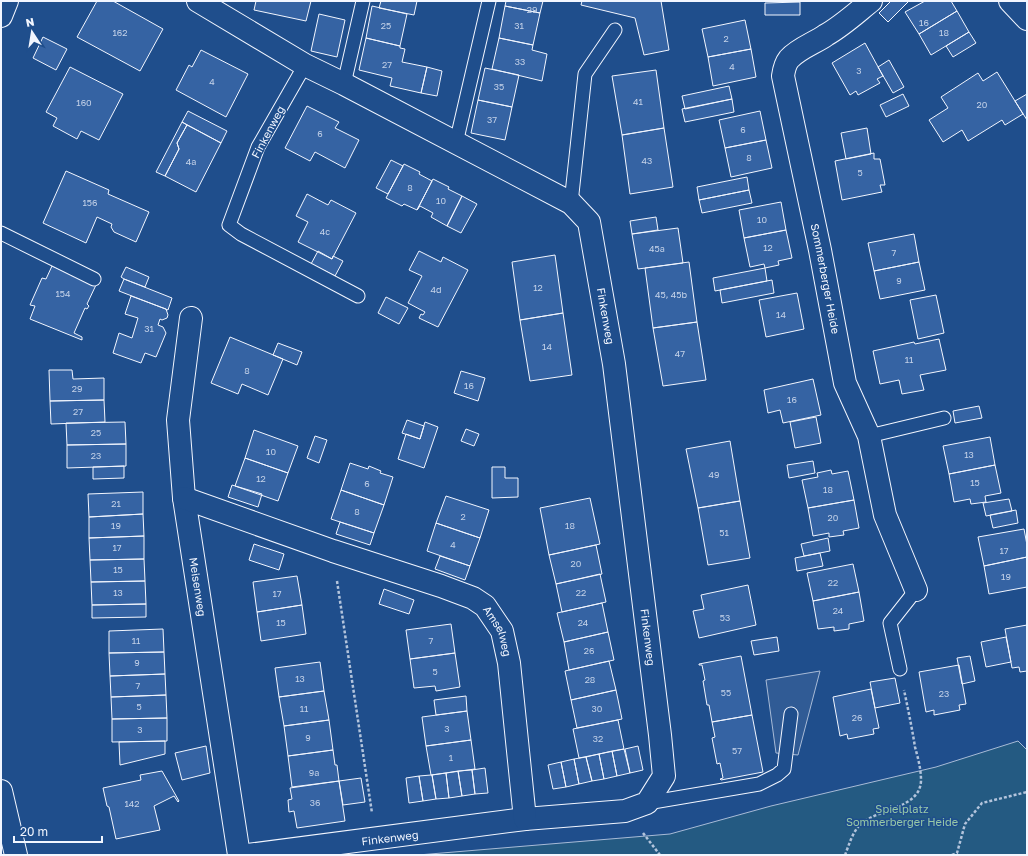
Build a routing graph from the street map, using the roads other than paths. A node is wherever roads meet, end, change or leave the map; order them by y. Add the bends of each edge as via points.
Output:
1 (7, 1) edge
2 (363, 1) edge
3 (489, 1) edge
4 (871, 1) edge
5 (1010, 1) edge
6 (210, 4) edge
7 (1, 16) edge
8 (1027, 20) edge
9 (615, 30) dead end
10 (306, 65) junction
11 (344, 84) junction
12 (456, 143) junction
13 (571, 203) junction
14 (1, 233) edge
15 (94, 279) dead end
16 (358, 296) dead end
17 (191, 318) dead end
18 (944, 418) dead end
19 (869, 436) junction
20 (184, 498) junction
21 (916, 590) joint
22 (900, 669) road end
23 (791, 714) dead end
24 (1, 791) edge
25 (647, 802) junction
26 (525, 819) junction
27 (16, 855) edge
28 (238, 855) edge
29 (248, 855) edge

1 - 7 street
2 - 11 lane
3 - 12 lane
4 - 19 street, Sommerberger Heide via 827,35 795,53 784,67 783,76 845,383
5 - 8 street
6 - 10 street, Finkenweg
9 - 13 lane via 585,74
10 - 11 street, Finkenweg
10 - 16 lane, Finkenweg via 258,148 229,225 241,234
11 - 12 street, Finkenweg
12 - 13 street, Finkenweg
13 - 25 street, Finkenweg via 589,222 614,364 664,776
14 - 15 lane
17 - 20 street, Meisenweg via 178,420
18 - 19 lane
19 - 21 street, Sommerberger Heide via 885,515
20 - 26 street, Amselweg via 454,591 485,606 502,631 509,663
20 - 28 street, Meisenweg
21 - 22 lane via 890,623
23 - 25 lane via 784,769 777,775 759,784
24 - 27 street
25 - 26 street, Finkenweg via 625,811
26 - 29 street, Finkenweg

